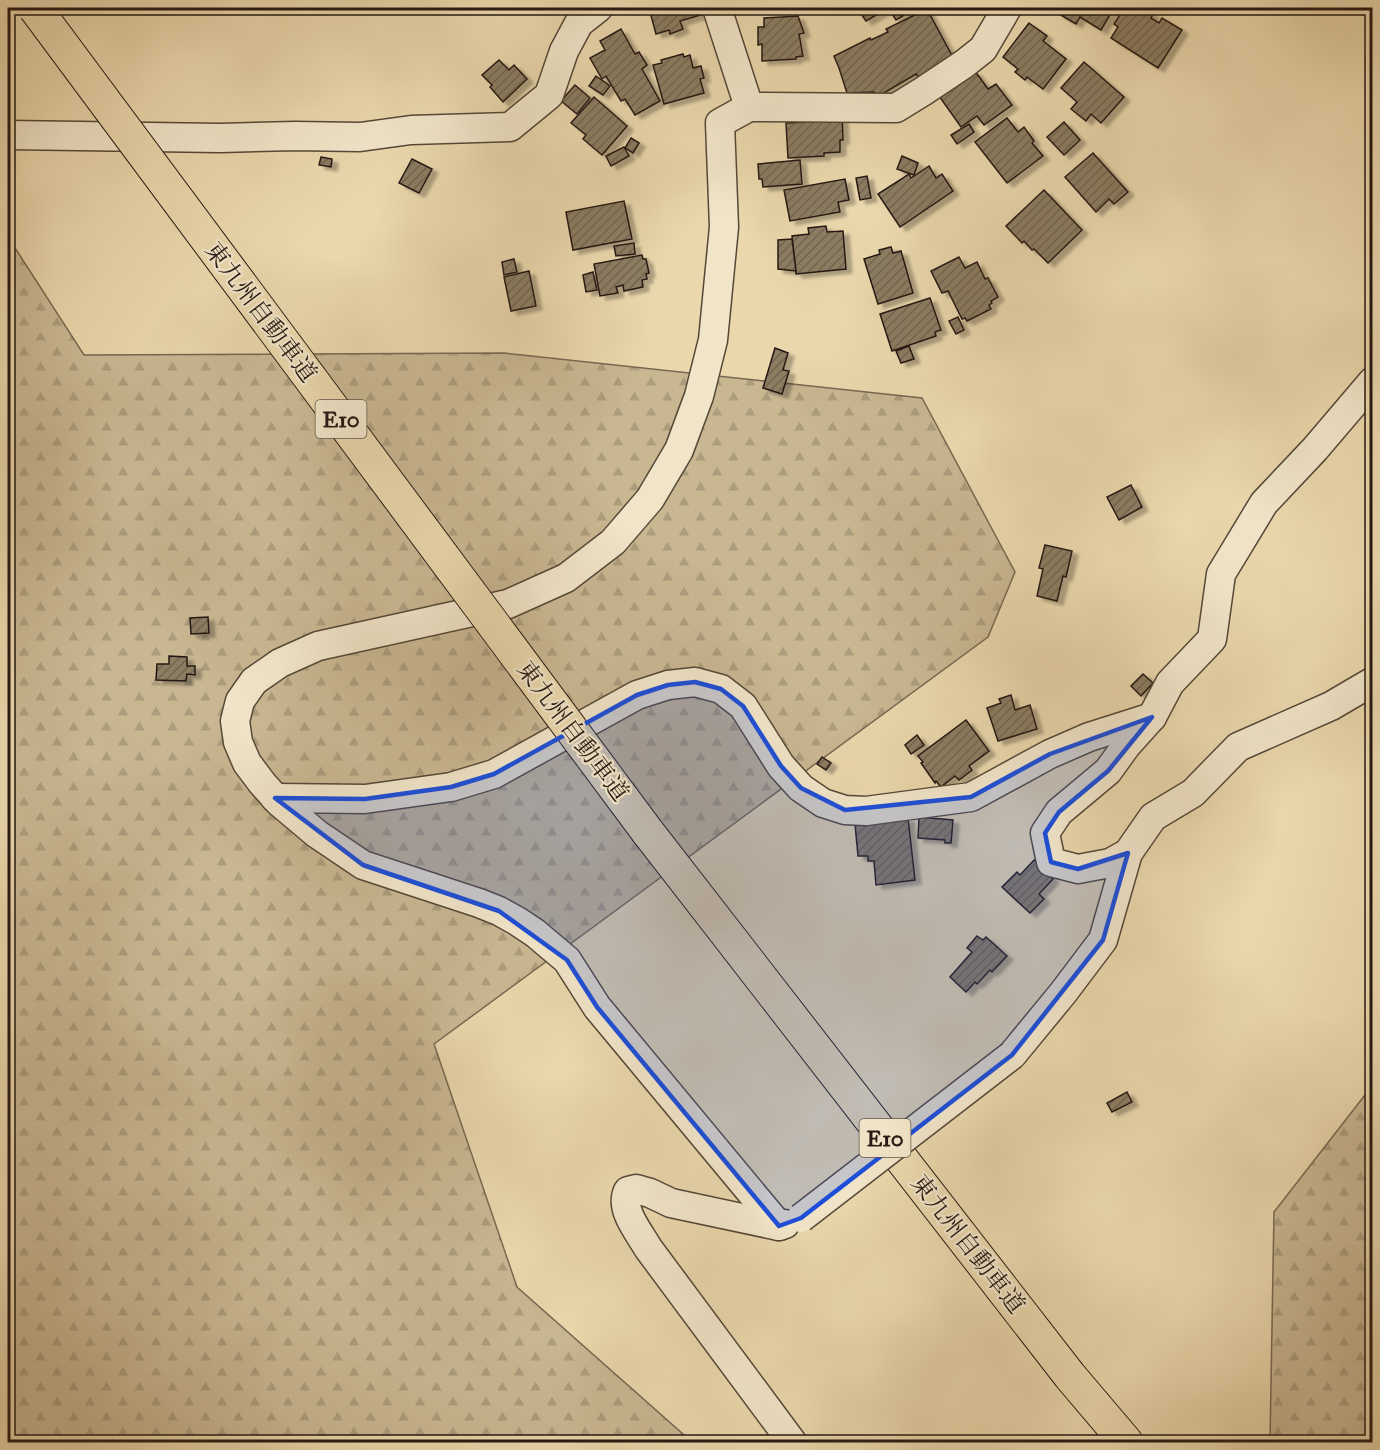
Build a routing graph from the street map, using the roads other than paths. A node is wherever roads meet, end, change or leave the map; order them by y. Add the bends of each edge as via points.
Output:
1 (35, 8) edge
2 (717, 8) edge
3 (1007, 8) edge
4 (582, 13) edge
5 (749, 107) junction
6 (8, 135) edge
7 (1372, 382) edge
8 (1372, 682) edge
9 (1152, 717) junction
10 (275, 798) junction
11 (1128, 853) junction
12 (790, 1222) junction
13 (792, 1443) edge
14 (1126, 1443) edge

1 - 14 highway, 東九州自動車道 / E10, bridge via 647,831
2 - 5 street
3 - 5 street via 983,49 896,108
4 - 6 street via 549,95 510,127 411,130 360,137
5 - 10 street via 720,123 723,227 713,340 699,396 678,450 650,499 613,542 566,578 508,604 318,646 280,663 254,681 240,701 235,721 238,742 247,763
7 - 9 street via 1264,503 1221,574 1212,639 1170,683
8 - 11 street via 1331,706 1238,747 1193,793 1153,817
9 - 10 street via 1050,754 971,797 867,812 823,803 801,788 781,766 743,706 721,689 695,682 637,695 494,774 451,787 364,800
9 - 11 street via 1108,771 1059,812 1045,833 1051,861 1078,869 1110,863
10 - 12 street via 317,834 363,865 479,903 535,933 567,960 597,1007
11 - 12 street, bridge via 1103,940 1012,1055
12 - 13 street via 671,1203 636,1189 628,1191 625,1197 631,1218 648,1248

